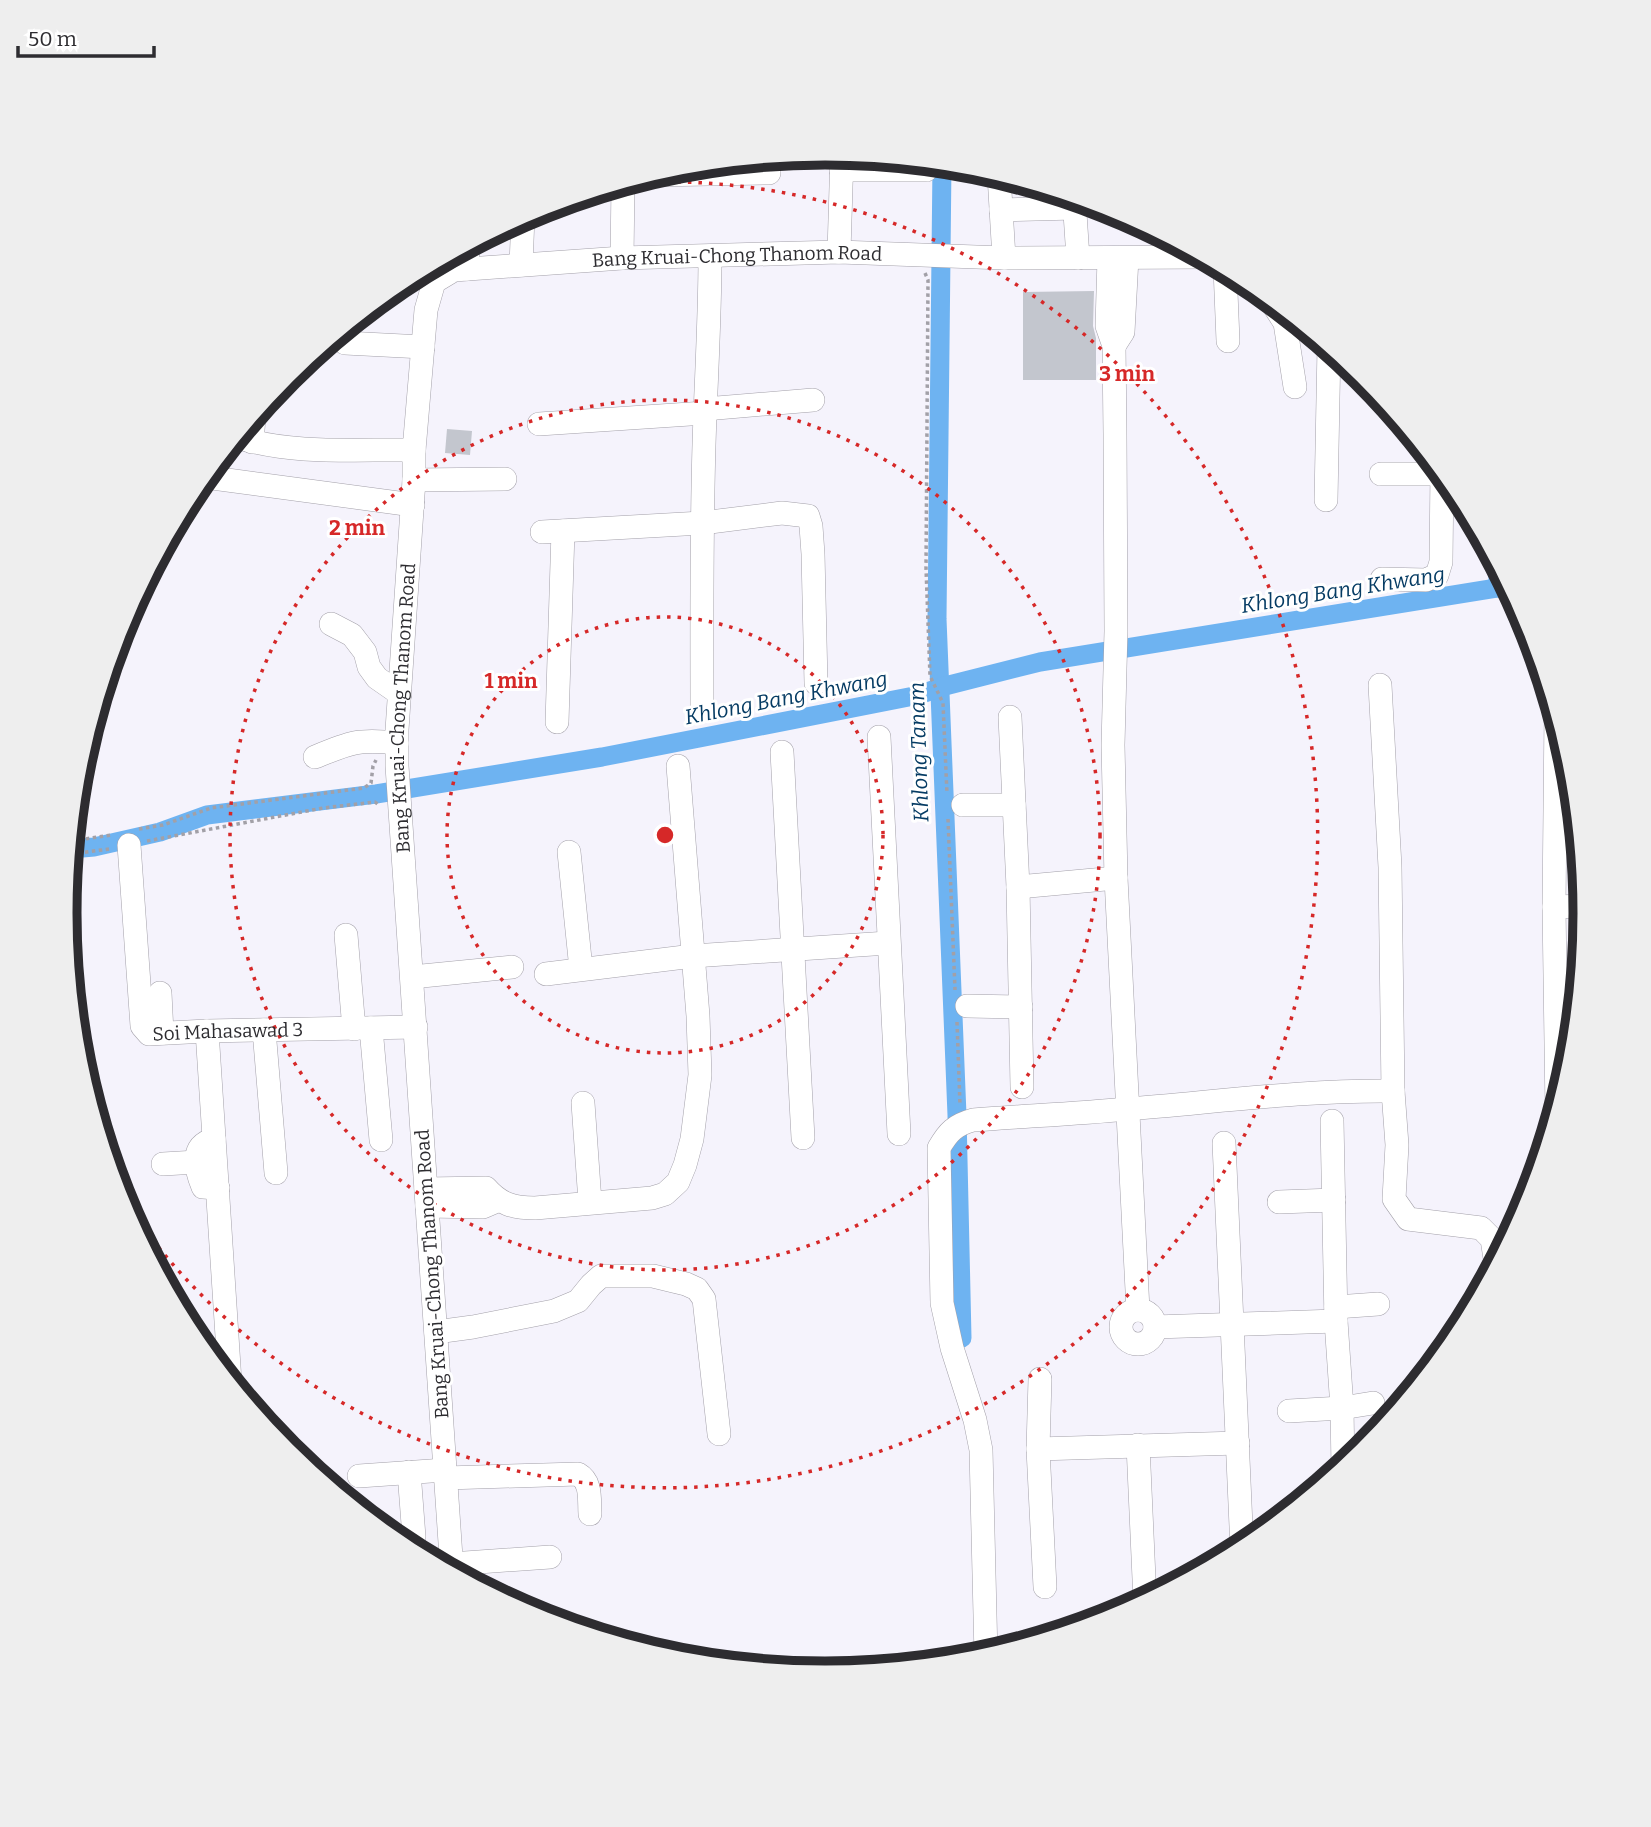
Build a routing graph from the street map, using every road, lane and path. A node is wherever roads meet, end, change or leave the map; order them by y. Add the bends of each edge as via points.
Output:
1 (841, 166) edge
2 (769, 173) dead end
3 (709, 174) edge
4 (1000, 186) edge
5 (623, 194) edge
6 (1063, 204) edge
7 (1074, 208) edge
8 (1001, 210) junction
9 (522, 229) edge
10 (839, 252) junction
11 (468, 256) edge
12 (710, 256) junction
13 (1185, 257) edge
14 (622, 258) junction
15 (1004, 258) junction
16 (1078, 258) junction
17 (1118, 258) junction
18 (521, 265) junction
19 (467, 270) junction
20 (436, 274) edge
21 (928, 280) dead end
22 (426, 281) edge
23 (1226, 281) edge
24 (1285, 323) edge
25 (1228, 341) dead end
26 (345, 343) dead end
27 (423, 347) junction
28 (1329, 360) edge
29 (1295, 387) dead end
30 (813, 400) dead end
31 (705, 411) junction
32 (539, 424) dead end
33 (247, 439) edge
34 (414, 450) junction
35 (1429, 472) edge
36 (1381, 474) dead end
37 (217, 479) edge
38 (505, 479) dead end
39 (414, 481) junction
40 (1442, 489) edge
41 (1326, 500) dead end
42 (413, 505) junction
43 (702, 523) junction
44 (1382, 579) dead end
45 (331, 624) dead end
46 (816, 683) dead end
47 (1380, 685) dead end
48 (400, 694) junction
49 (702, 710) dead end
50 (1010, 717) dead end
51 (557, 722) dead end
52 (878, 737) dead end
53 (397, 750) junction
54 (782, 752) dead end
55 (315, 757) dead end
56 (678, 766) dead end
57 (1563, 784) edge
58 (1014, 805) junction
59 (952, 806) junction
60 (1565, 807) edge
61 (401, 810) junction
62 (129, 836) junction
63 (81, 840) edge
64 (80, 851) edge
65 (569, 852) dead end
66 (1116, 878) junction
67 (1018, 887) junction
68 (1574, 906) edge
69 (1554, 907) junction
70 (346, 935) dead end
71 (888, 943) junction
72 (794, 950) junction
73 (693, 956) junction
74 (512, 967) dead end
75 (581, 969) junction
76 (546, 974) dead end
77 (412, 978) junction
78 (160, 993) dead end
79 (959, 1005) junction
80 (1021, 1007) junction
81 (1567, 1007) edge
82 (416, 1027) junction
83 (363, 1029) junction
84 (264, 1030) junction
85 (207, 1031) junction
86 (1565, 1032) edge
87 (162, 1033) junction
88 (1022, 1087) dead end
89 (1393, 1091) junction
90 (583, 1103) dead end
91 (1128, 1109) junction
92 (961, 1115) dead end
93 (1332, 1121) dead end
94 (899, 1134) dead end
95 (803, 1138) dead end
96 (215, 1139) junction
97 (381, 1140) dead end
98 (1224, 1143) dead end
99 (197, 1162) junction
100 (163, 1164) dead end
101 (276, 1173) dead end
102 (218, 1188) junction
103 (427, 1198) junction
104 (1334, 1200) junction
105 (590, 1202) junction
106 (1279, 1202) dead end
107 (1494, 1251) edge
108 (1378, 1304) dead end
109 (1138, 1310) junction
110 (1336, 1314) junction
111 (1231, 1326) junction
112 (1155, 1327) junction
113 (436, 1332) junction
114 (229, 1365) edge
115 (1040, 1380) dead end
116 (1373, 1404) dead end
117 (1342, 1408) junction
118 (1289, 1410) dead end
119 (719, 1434) dead end
120 (1238, 1443) junction
121 (1138, 1444) junction
122 (1038, 1449) junction
123 (1343, 1454) edge
124 (409, 1472) junction
125 (445, 1474) junction
126 (359, 1476) dead end
127 (590, 1514) dead end
128 (404, 1531) edge
129 (449, 1535) junction
130 (1241, 1536) edge
131 (411, 1537) edge
132 (550, 1557) dead end
133 (451, 1562) edge
134 (460, 1567) edge
135 (1045, 1587) dead end
136 (1145, 1591) edge
137 (986, 1644) edge

1 - 10 street
2 - 3 street
4 - 8 street
5 - 14 street
6 - 8 street
7 - 16 street
8 - 15 street
9 - 18 street
10 - 12 street, Bang Kruai-Chong Thanom Road
10 - 15 street, Bang Kruai-Chong Thanom Road
11 - 19 street
12 - 14 street, Bang Kruai-Chong Thanom Road
12 - 31 street
13 - 17 street, Bang Kruai-Chong Thanom Road
14 - 18 street, Bang Kruai-Chong Thanom Road
15 - 16 street, Bang Kruai-Chong Thanom Road
16 - 17 street, Bang Kruai-Chong Thanom Road
17 - 66 street via 1107,326 1114,346
18 - 19 street, Bang Kruai-Chong Thanom Road
19 - 20 street, Bang Kruai-Chong Thanom Road
21 - 59 path via 929,663 943,703
22 - 27 street, Bang Kruai-Chong Thanom Road
23 - 25 street
24 - 29 street
26 - 27 street
27 - 34 street, Bang Kruai-Chong Thanom Road
28 - 41 street
30 - 31 street
31 - 32 street
31 - 43 street
33 - 34 street via 324,449
34 - 39 street, Bang Kruai-Chong Thanom Road
35 - 36 street
37 - 42 street
38 - 39 street
39 - 42 street, Bang Kruai-Chong Thanom Road
40 - 44 street via 1437,575 1426,580
42 - 48 street, Bang Kruai-Chong Thanom Road
43 - 46 street via 782,513 808,516
43 - 49 street
43 - 51 street via 552,531
45 - 48 street via 352,635 377,678
47 - 89 street via 1388,805
48 - 53 street, Bang Kruai-Chong Thanom Road
50 - 58 street
52 - 71 street
53 - 55 street via 371,740
53 - 61 street, Bang Kruai-Chong Thanom Road
53 - 62 path via 377,760 371,783 364,788 211,808
54 - 72 street
56 - 73 street
57 - 60 street
58 - 59 street
58 - 67 street
59 - 79 path
60 - 69 street
61 - 62 path via 385,815 375,802 362,803
61 - 77 street, Bang Kruai-Chong Thanom Road
62 - 63 path
62 - 64 path
62 - 87 street, Soi Mahasawad 3 via 142,1026 149,1034
65 - 75 street
66 - 67 street
66 - 91 street
67 - 80 street
68 - 69 street
69 - 81 street
70 - 83 street
71 - 72 street
71 - 94 street
72 - 73 street
72 - 95 street
73 - 75 street
73 - 105 street via 700,1075 692,1139 678,1182 666,1194 652,1198
74 - 77 street
75 - 76 street
77 - 82 street, Bang Kruai-Chong Thanom Road
78 - 87 street
79 - 80 street
79 - 92 path
80 - 88 street
81 - 86 street
82 - 83 street, Soi Mahasawad 3
82 - 103 street, Bang Kruai-Chong Thanom Road
83 - 84 street, Soi Mahasawad 3
83 - 97 street
84 - 85 street, Soi Mahasawad 3
84 - 101 street
85 - 87 street, Soi Mahasawad 3
85 - 96 street
89 - 91 street via 1236,1097
89 - 107 street via 1394,1199 1398,1207 1408,1219 1481,1228 1492,1239
90 - 105 street
91 - 109 street
91 - 137 street via 973,1120 956,1125 939,1148 942,1303 981,1450
93 - 104 street
96 - 99 street via 198,1149
96 - 102 street
98 - 111 street
99 - 100 street
99 - 102 street via 203,1187
102 - 114 street
103 - 105 street via 483,1207 497,1201 522,1208
103 - 113 street, Bang Kruai-Chong Thanom Road
104 - 106 street
104 - 110 street
108 - 110 street
109 - 112 street via 1150,1315
109 - 112 street via 1122,1321 1125,1340 1144,1343
110 - 111 street
110 - 117 street
111 - 112 street
111 - 120 street
113 - 119 street via 554,1311 578,1301 601,1276 653,1276 686,1284 704,1299
113 - 125 street, Bang Kruai-Chong Thanom Road
115 - 122 street
116 - 117 street
117 - 118 street
117 - 123 street
120 - 121 street
120 - 130 street
121 - 122 street
121 - 136 street
122 - 135 street
124 - 125 street
124 - 126 street
124 - 128 street
125 - 127 street via 578,1474 588,1485
125 - 129 street, Bang Kruai-Chong Thanom Road
129 - 131 street
129 - 133 street, Bang Kruai-Chong Thanom Road
132 - 134 street

